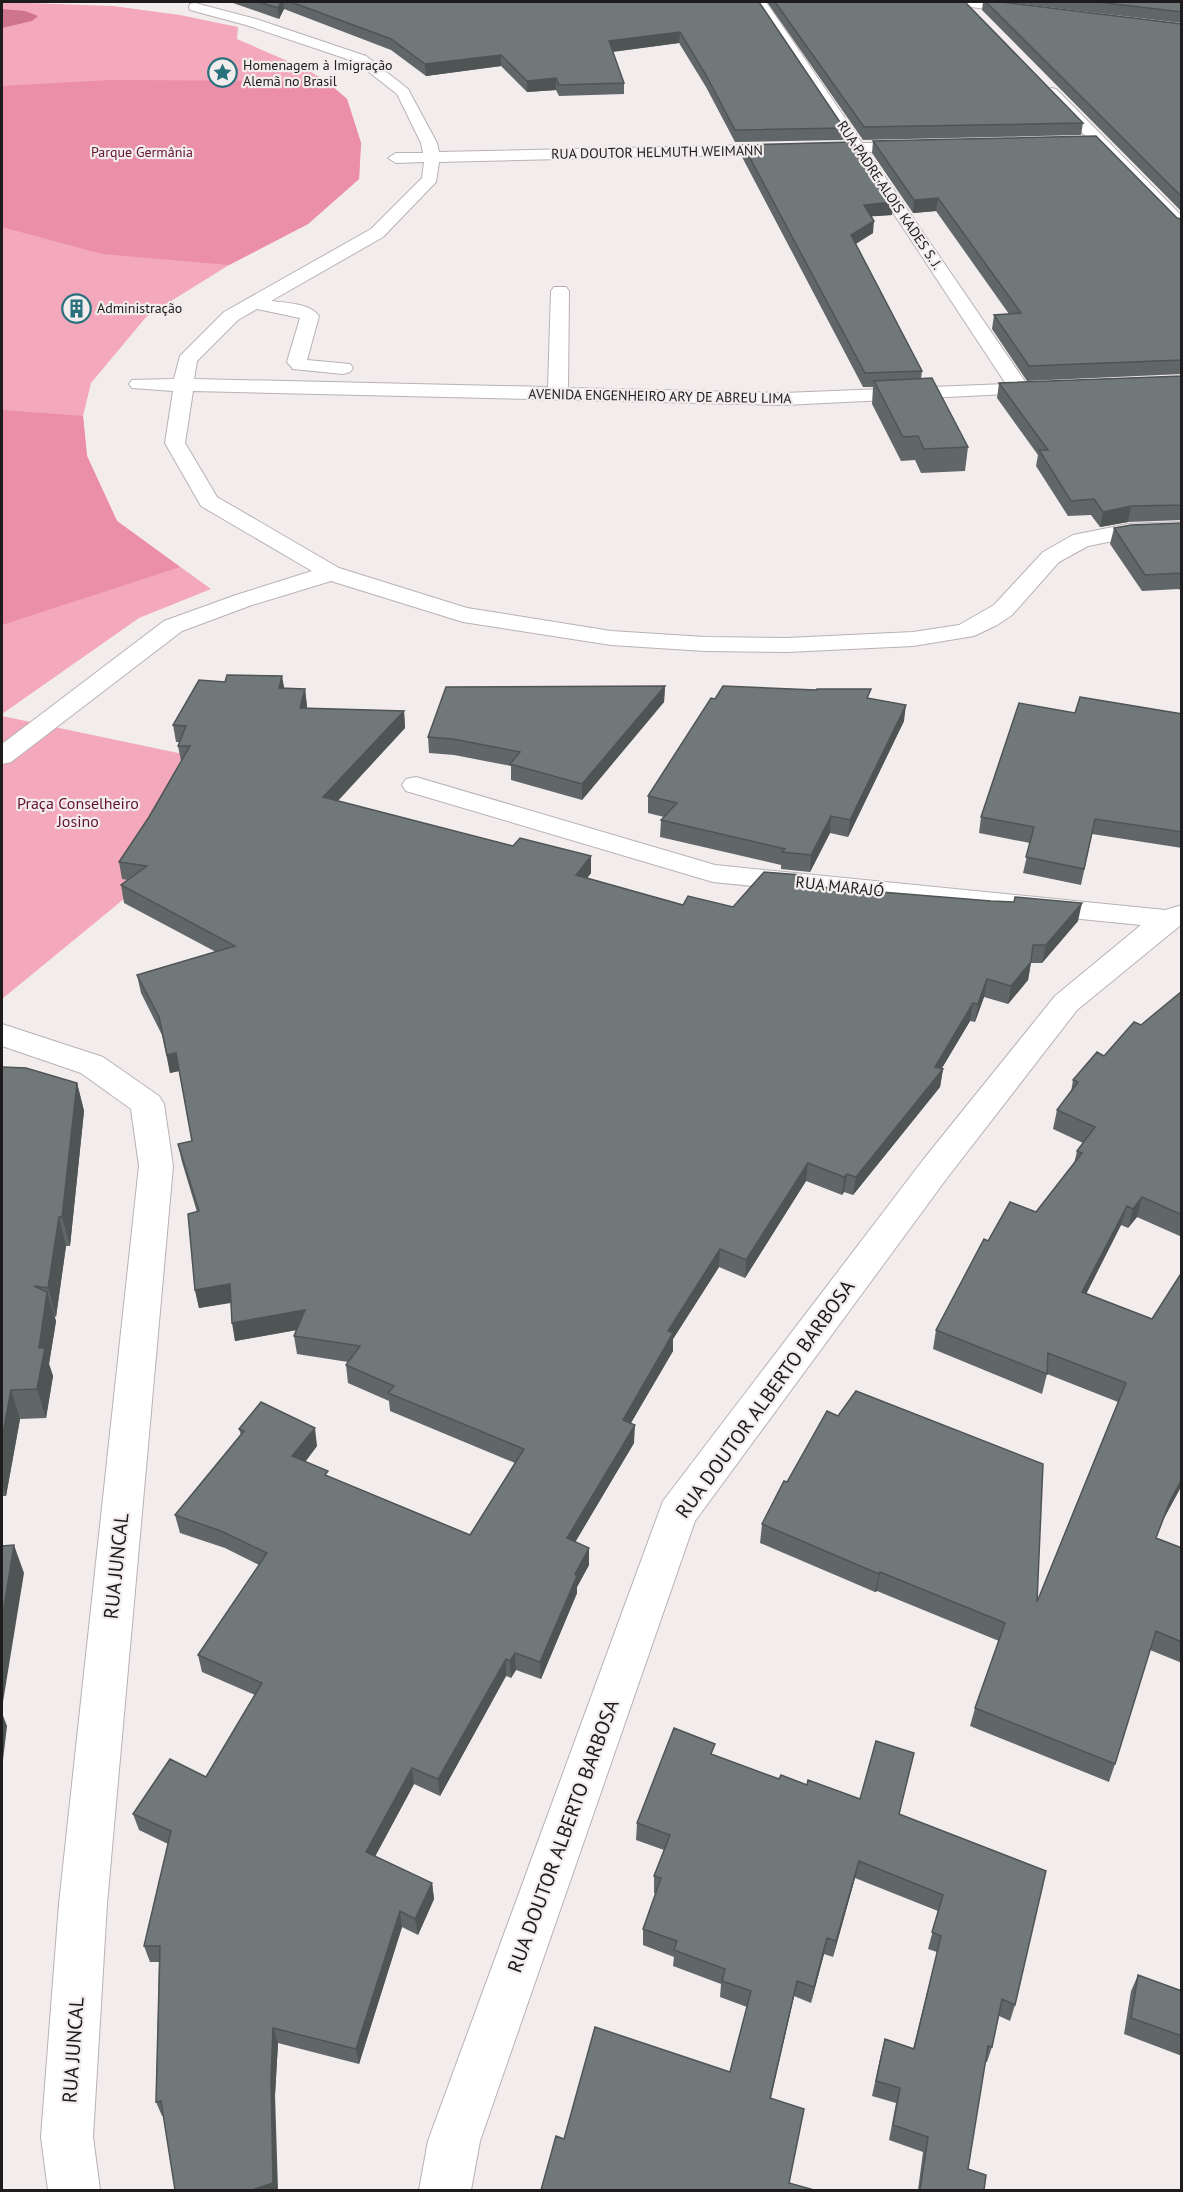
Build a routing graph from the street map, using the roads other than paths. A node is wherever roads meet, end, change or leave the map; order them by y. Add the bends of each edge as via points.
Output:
1 (760, 2) edge
2 (963, 2) edge
3 (236, 3) edge
4 (179, 4) dead end
5 (195, 7) junction
6 (1044, 12) edge
7 (979, 18) edge
8 (251, 22) junction
9 (1043, 84) edge
10 (1099, 141) junction
11 (1076, 142) edge
12 (926, 146) edge
13 (858, 147) junction
14 (432, 157) junction
15 (396, 158) dead end
16 (1182, 226) edge
17 (560, 291) dead end
18 (254, 303) junction
19 (366, 369) dead end
20 (139, 384) dead end
21 (183, 385) junction
22 (1066, 387) edge
23 (1020, 389) junction
24 (558, 394) junction
25 (1182, 529) edge
26 (331, 573) junction
27 (2, 756) edge
28 (416, 785) dead end
29 (1174, 916) edge
30 (2, 1035) edge
31 (74, 2190) edge
32 (445, 2190) edge

1 - 13 street, RUA PADRE ALOIS KADES S. J.
2 - 6 street
2 - 7 street
3 - 5 street
3 - 8 street
4 - 5 street
5 - 8 street
8 - 14 street via 361,59 403,92
9 - 10 street
10 - 11 street
10 - 16 street
12 - 13 street, RUA DOUTOR HELMUTH WEIMANN
13 - 14 street, RUA DOUTOR HELMUTH WEIMANN
13 - 23 street, RUA PADRE ALOIS KADES S. J.
14 - 15 street, RUA DOUTOR HELMUTH WEIMANN
14 - 18 street via 430,179 377,233
17 - 24 street
18 - 19 street via 310,316 297,362 300,365
18 - 21 street via 231,316 187,360
20 - 21 street, AVENIDA ENGENHEIRO ARY DE ABREU LIMA
21 - 24 street, AVENIDA ENGENHEIRO ARY DE ABREU LIMA
21 - 26 street via 175,443 209,501
22 - 23 street, AVENIDA ENGENHEIRO ARY DE ABREU LIMA
23 - 24 street, AVENIDA ENGENHEIRO ARY DE ABREU LIMA via 784,399
25 - 26 street via 1128,531 1081,540 1051,557 1003,610 965,631 859,642 705,644 611,638 462,615
26 - 27 street via 173,626
28 - 29 street, RUA MARAJÓ via 713,873
29 - 32 street, RUA DOUTOR ALBERTO BARBOSA via 1066,1003 935,1168 677,1513 454,2141
30 - 31 street, RUA JUNCAL via 92,1065 147,1104 156,1166 82,1904 67,2137

